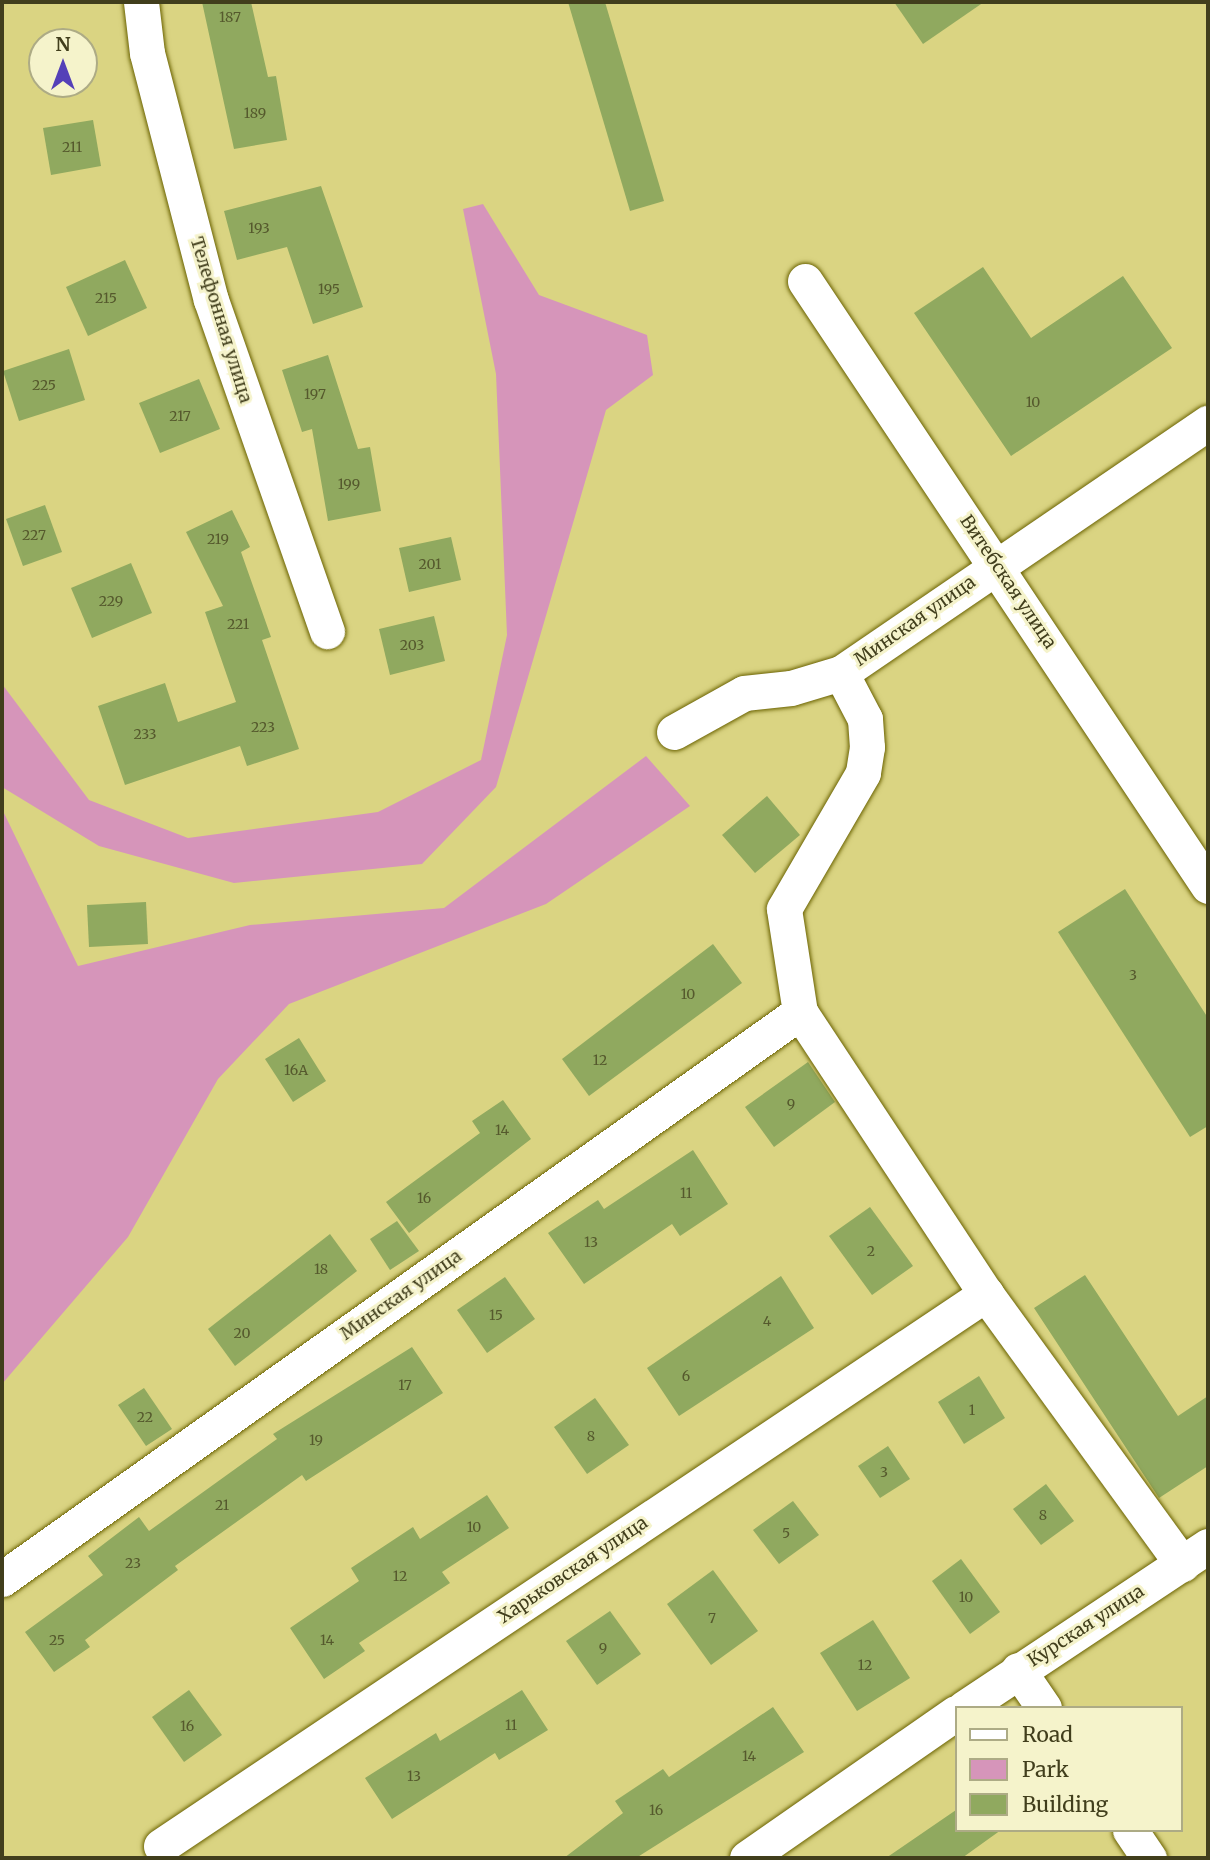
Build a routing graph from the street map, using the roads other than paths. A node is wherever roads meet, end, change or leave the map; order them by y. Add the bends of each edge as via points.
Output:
1 (141, 2) edge
2 (805, 281) dead end
3 (1208, 423) edge
4 (996, 563) junction
5 (327, 631) dead end
6 (841, 673) junction
7 (674, 732) dead end
8 (1208, 886) edge
9 (800, 1012) junction
10 (986, 1294) junction
11 (1195, 1555) edge
12 (2, 1579) edge
13 (1018, 1670) junction
14 (967, 1706) edge
15 (1043, 1706) edge
16 (954, 1714) edge
17 (1131, 1832) edge
18 (160, 1846) dead end
19 (747, 1858) edge
20 (1149, 1858) edge

1 - 5 street, Телефонная улица via 147,53 211,300
2 - 4 street, Витебская улица
3 - 4 street, Минская улица
4 - 6 street, Минская улица
4 - 8 street, Витебская улица
6 - 7 street, Минская улица via 744,693
6 - 9 street via 865,719 867,747 863,773 784,909
9 - 10 street
9 - 12 street, Минская улица
10 - 11 street
10 - 18 street, Харьковская улица
11 - 13 street, Курская улица
13 - 14 street, Курская улица
13 - 15 street
16 - 19 street
17 - 20 street

